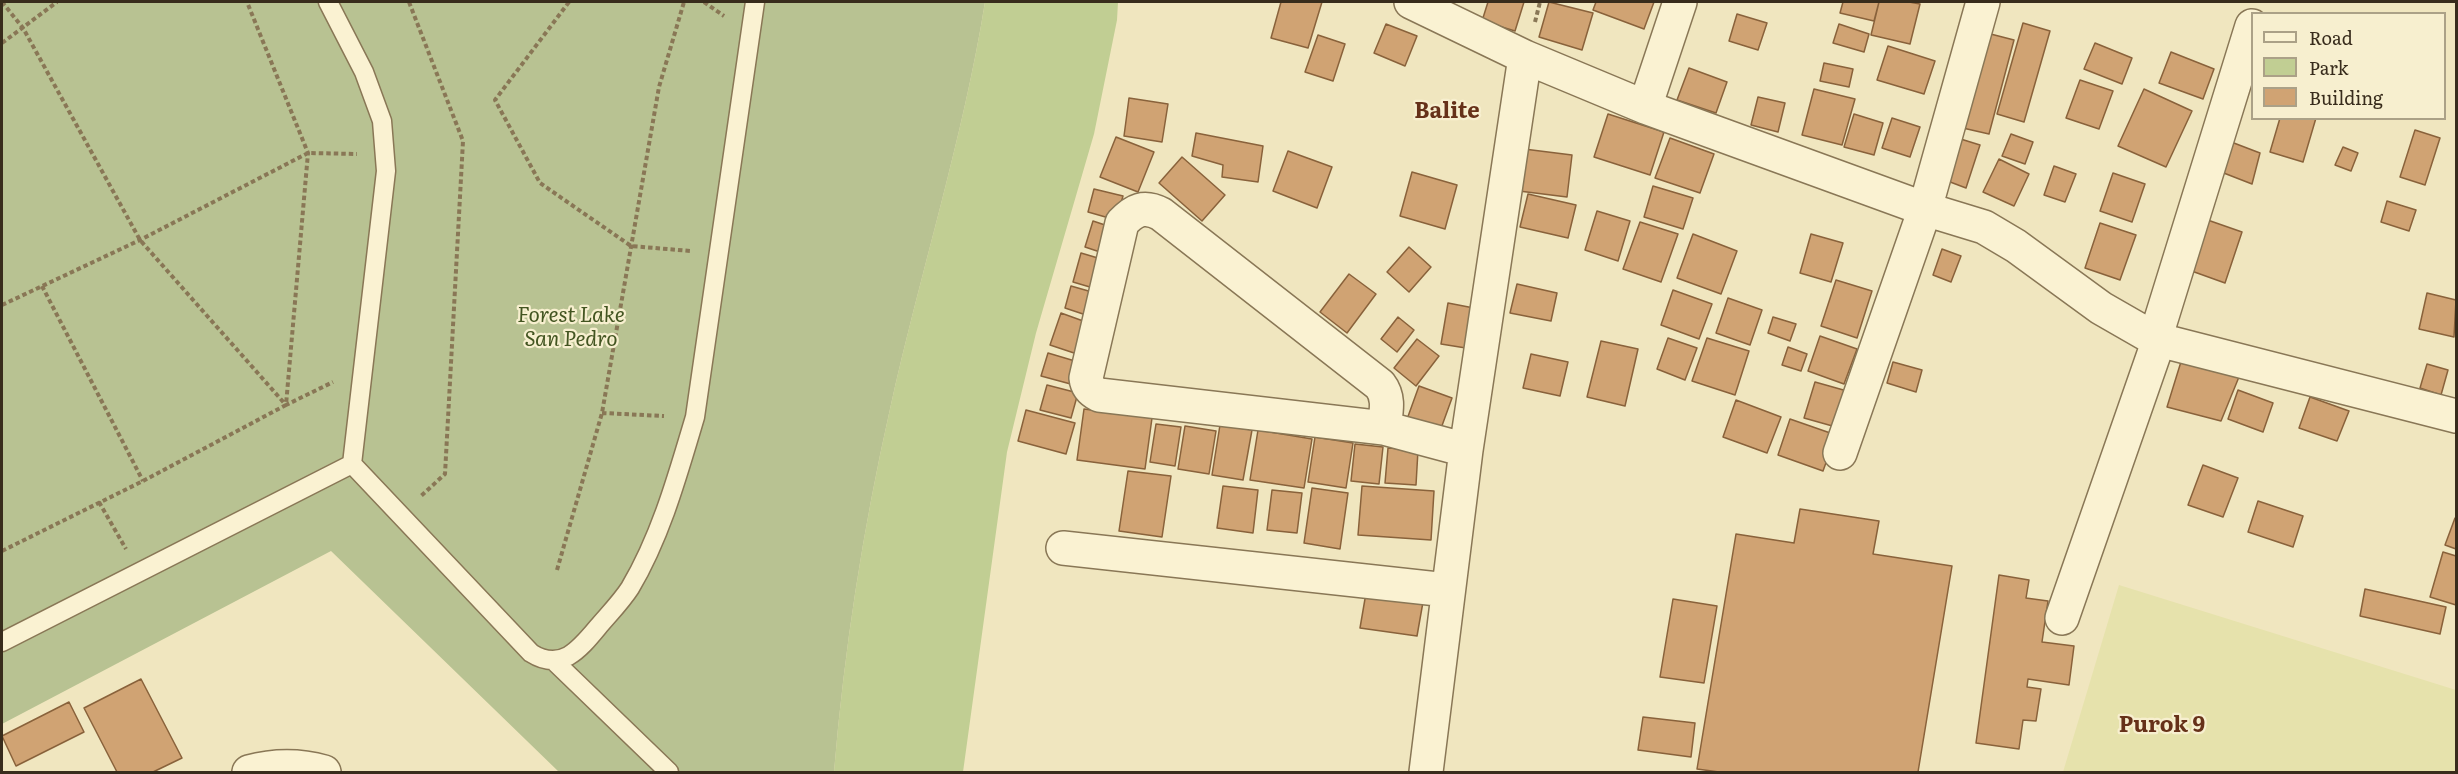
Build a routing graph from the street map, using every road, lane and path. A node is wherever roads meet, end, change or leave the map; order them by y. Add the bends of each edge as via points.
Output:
1 (2, 2) edge
2 (57, 2) edge
3 (247, 2) edge
4 (328, 2) edge
5 (409, 2) edge
6 (569, 2) edge
7 (684, 2) edge
8 (755, 2) edge
9 (1680, 2) edge
10 (1983, 2) edge
11 (1432, 6) edge
12 (23, 28) junction
13 (2251, 33) edge
14 (2, 43) edge
15 (1525, 57) junction
16 (1645, 107) junction
17 (308, 153) junction
18 (367, 154) dead end
19 (1925, 209) junction
20 (140, 240) junction
21 (631, 246) junction
22 (718, 253) junction
23 (42, 286) junction
24 (2, 305) edge
25 (2155, 339) junction
26 (342, 378) dead end
27 (286, 405) junction
28 (602, 413) junction
29 (2457, 416) edge
30 (695, 417) junction
31 (1384, 428) junction
32 (1466, 450) junction
33 (1840, 453) dead end
34 (352, 464) junction
35 (143, 481) junction
36 (99, 502) junction
37 (401, 514) junction
38 (1063, 548) dead end
39 (2, 551) edge
40 (130, 557) dead end
41 (557, 570) dead end
42 (1447, 590) junction
43 (2062, 618) dead end
44 (2, 642) edge
45 (555, 662) junction
46 (249, 772) edge
47 (324, 772) edge
48 (669, 772) edge
49 (1426, 772) edge

1 - 12 path
2 - 12 path
3 - 17 path
4 - 34 lane via 364,72 382,121 386,171
5 - 37 path via 463,141 445,474
6 - 21 path via 495,100 540,183
7 - 21 path via 659,87
8 - 22 lane
9 - 16 street
10 - 19 street
11 - 15 street
12 - 14 path
12 - 20 path
13 - 25 street
15 - 16 street
15 - 32 street
16 - 19 street
17 - 18 path
17 - 20 path
17 - 27 path
19 - 25 street via 1984,227 2101,308
19 - 33 street
20 - 23 path
20 - 27 path
21 - 22 path
21 - 28 path
22 - 30 lane
23 - 24 path
23 - 35 path
25 - 29 street
25 - 43 street via 2152,362
26 - 27 path
27 - 35 path
28 - 30 path
28 - 41 path
30 - 45 lane via 651,547 629,590 580,650
31 - 31 street via 1094,392 1086,378 1122,224 1140,209 1150,208 1179,228 1380,386 1387,403
31 - 32 street
32 - 42 street
34 - 37 lane
34 - 44 lane
35 - 36 path
36 - 39 path
36 - 40 path
37 - 45 lane via 531,653
38 - 42 street
42 - 49 street
45 - 48 lane
46 - 47 street via 303,767

